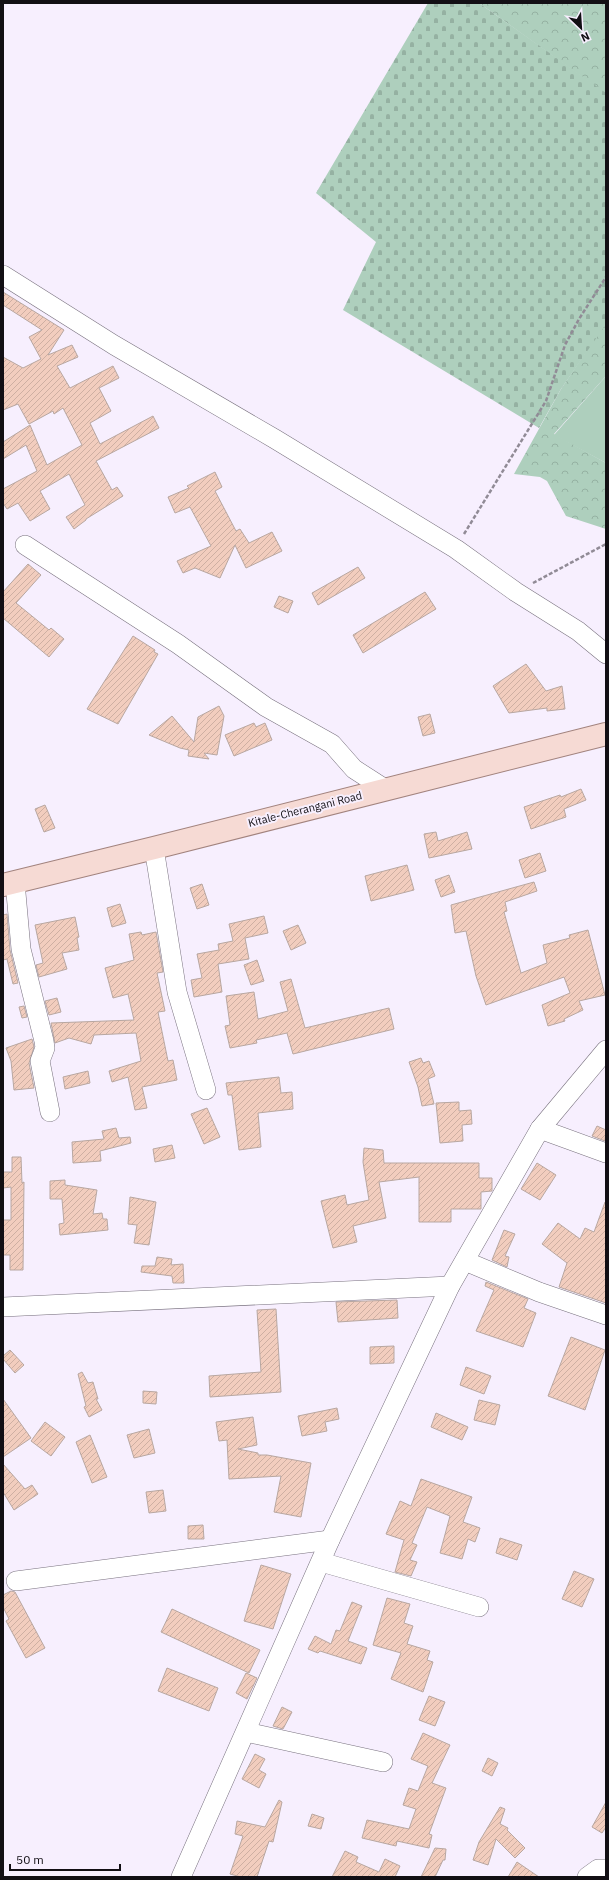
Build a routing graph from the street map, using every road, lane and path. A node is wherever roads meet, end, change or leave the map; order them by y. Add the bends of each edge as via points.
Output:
1 (3, 275) edge
2 (606, 277) edge
3 (606, 544) edge
4 (25, 545) dead end
5 (456, 548) junction
6 (516, 592) junction
7 (606, 654) edge
8 (606, 734) edge
9 (385, 789) junction
10 (154, 848) junction
11 (9, 883) edge
12 (606, 1050) edge
13 (206, 1090) dead end
14 (50, 1112) dead end
15 (540, 1129) junction
16 (606, 1153) edge
17 (465, 1261) junction
18 (450, 1286) junction
19 (3, 1307) edge
20 (606, 1315) edge
21 (330, 1540) junction
22 (321, 1562) junction
23 (16, 1581) dead end
24 (479, 1606) dead end
25 (246, 1732) junction
26 (384, 1762) dead end
27 (606, 1869) edge
28 (184, 1876) edge
29 (587, 1877) edge

1 - 5 street via 114,345
2 - 5 path via 566,345 546,401
3 - 6 path
4 - 9 street via 178,644 266,707 332,744 354,769
5 - 6 street
6 - 7 street via 578,631
8 - 9 main road, Kitale-Cherangani Road
9 - 10 main road, Kitale-Cherangani Road
10 - 11 main road, Kitale-Cherangani Road
10 - 13 street via 177,992
11 - 14 street via 21,949 44,1041 45,1048 40,1061
12 - 15 street
15 - 16 street
15 - 17 street
17 - 18 street
17 - 20 street via 538,1292
18 - 19 street
18 - 21 street
21 - 22 street
21 - 23 street
22 - 24 street
22 - 25 street
25 - 26 street
25 - 28 street
27 - 29 street via 598,1869

